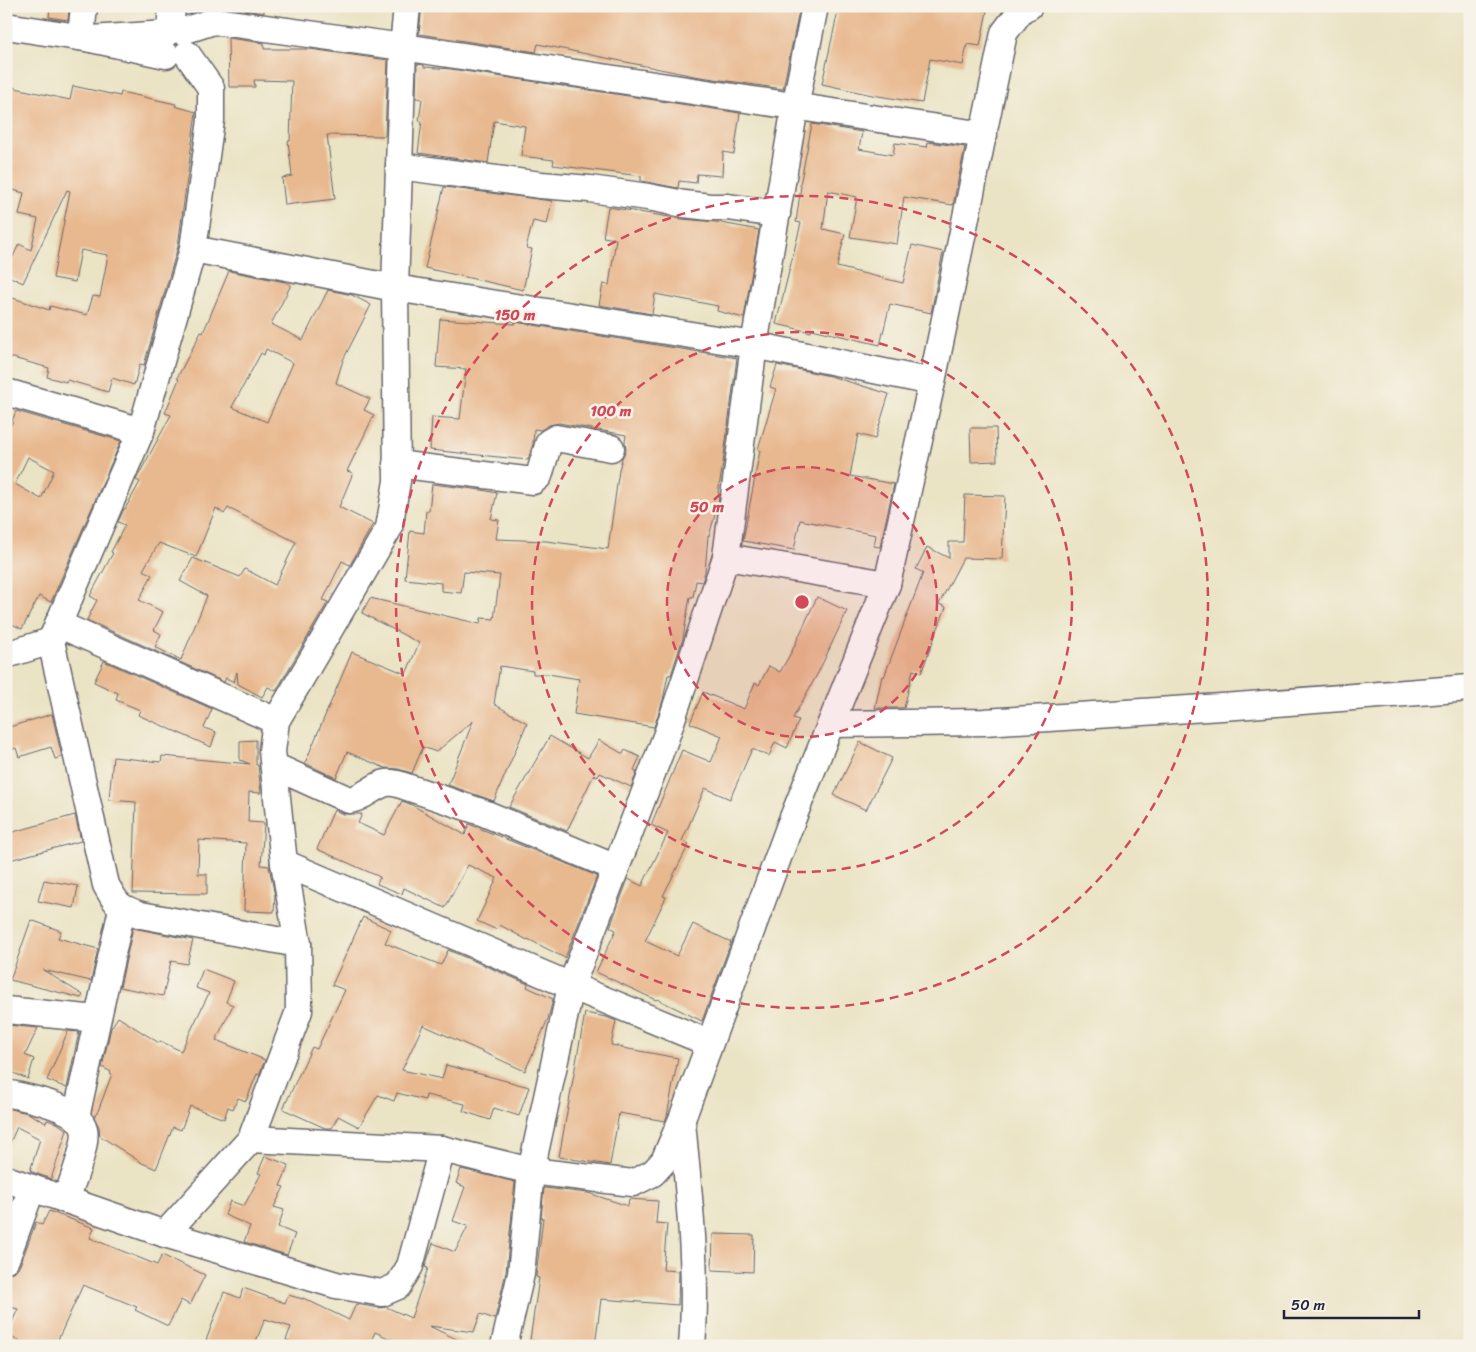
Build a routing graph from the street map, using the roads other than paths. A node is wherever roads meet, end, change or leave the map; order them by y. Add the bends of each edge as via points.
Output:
1 (84, 6) edge
2 (407, 6) edge
3 (815, 6) edge
4 (1018, 7) edge
5 (6, 26) edge
6 (174, 35) edge
7 (86, 38) junction
8 (402, 46) junction
9 (795, 107) junction
10 (984, 135) junction
11 (399, 166) junction
12 (776, 214) junction
13 (193, 249) junction
14 (395, 288) junction
15 (754, 345) junction
16 (932, 382) junction
17 (6, 392) edge
18 (141, 431) junction
19 (611, 448) dead end
20 (396, 464) junction
21 (726, 557) junction
22 (887, 584) junction
23 (54, 632) junction
24 (6, 655) edge
25 (1470, 688) edge
26 (276, 721) junction
27 (831, 724) junction
28 (274, 766) junction
29 (284, 863) junction
30 (616, 868) junction
31 (122, 909) junction
32 (298, 944) junction
33 (571, 986) junction
34 (6, 1010) edge
35 (98, 1020) junction
36 (709, 1043) junction
37 (6, 1092) edge
38 (76, 1117) junction
39 (682, 1119) junction
40 (251, 1139) junction
41 (442, 1149) junction
42 (531, 1171) junction
43 (6, 1179) edge
44 (32, 1188) junction
45 (66, 1200) junction
46 (165, 1234) junction
47 (6, 1259) edge
48 (504, 1346) edge
49 (692, 1346) edge

1 - 7 street
2 - 8 street
3 - 9 street
4 - 10 street via 1004,33
5 - 7 street
6 - 7 street
6 - 8 street via 214,21
6 - 13 street via 211,88 211,120
8 - 9 street
8 - 11 street
9 - 10 street
9 - 12 street
10 - 16 street
11 - 12 street
11 - 14 street
12 - 15 street
13 - 14 street
13 - 18 street
14 - 15 street
14 - 20 street
15 - 16 street
15 - 21 street
16 - 22 street
17 - 18 street
18 - 23 street
19 - 20 street via 556,438 549,442 539,476 533,481
20 - 26 street via 397,481 389,528
21 - 22 street
21 - 30 street via 667,734
22 - 27 street
23 - 24 street
23 - 26 street
23 - 31 street via 106,885
25 - 27 street via 994,721
26 - 28 street via 272,751
27 - 36 street
28 - 29 street
28 - 30 street via 349,800 386,783 398,784 484,813
29 - 32 street
29 - 33 street
30 - 33 street
31 - 32 street via 141,916
31 - 35 street
32 - 40 street via 299,1011
33 - 36 street
33 - 42 street
34 - 35 street
35 - 38 street
36 - 39 street
37 - 38 street via 56,1105
38 - 45 street via 84,1129 84,1145
39 - 42 street via 664,1161 653,1173 633,1183
39 - 49 street via 693,1250 695,1313
40 - 41 street
40 - 46 street
41 - 42 street
41 - 46 street via 410,1266 398,1286 382,1292 336,1285
42 - 48 street via 520,1274
43 - 44 street
44 - 45 street
44 - 47 street
45 - 46 street

